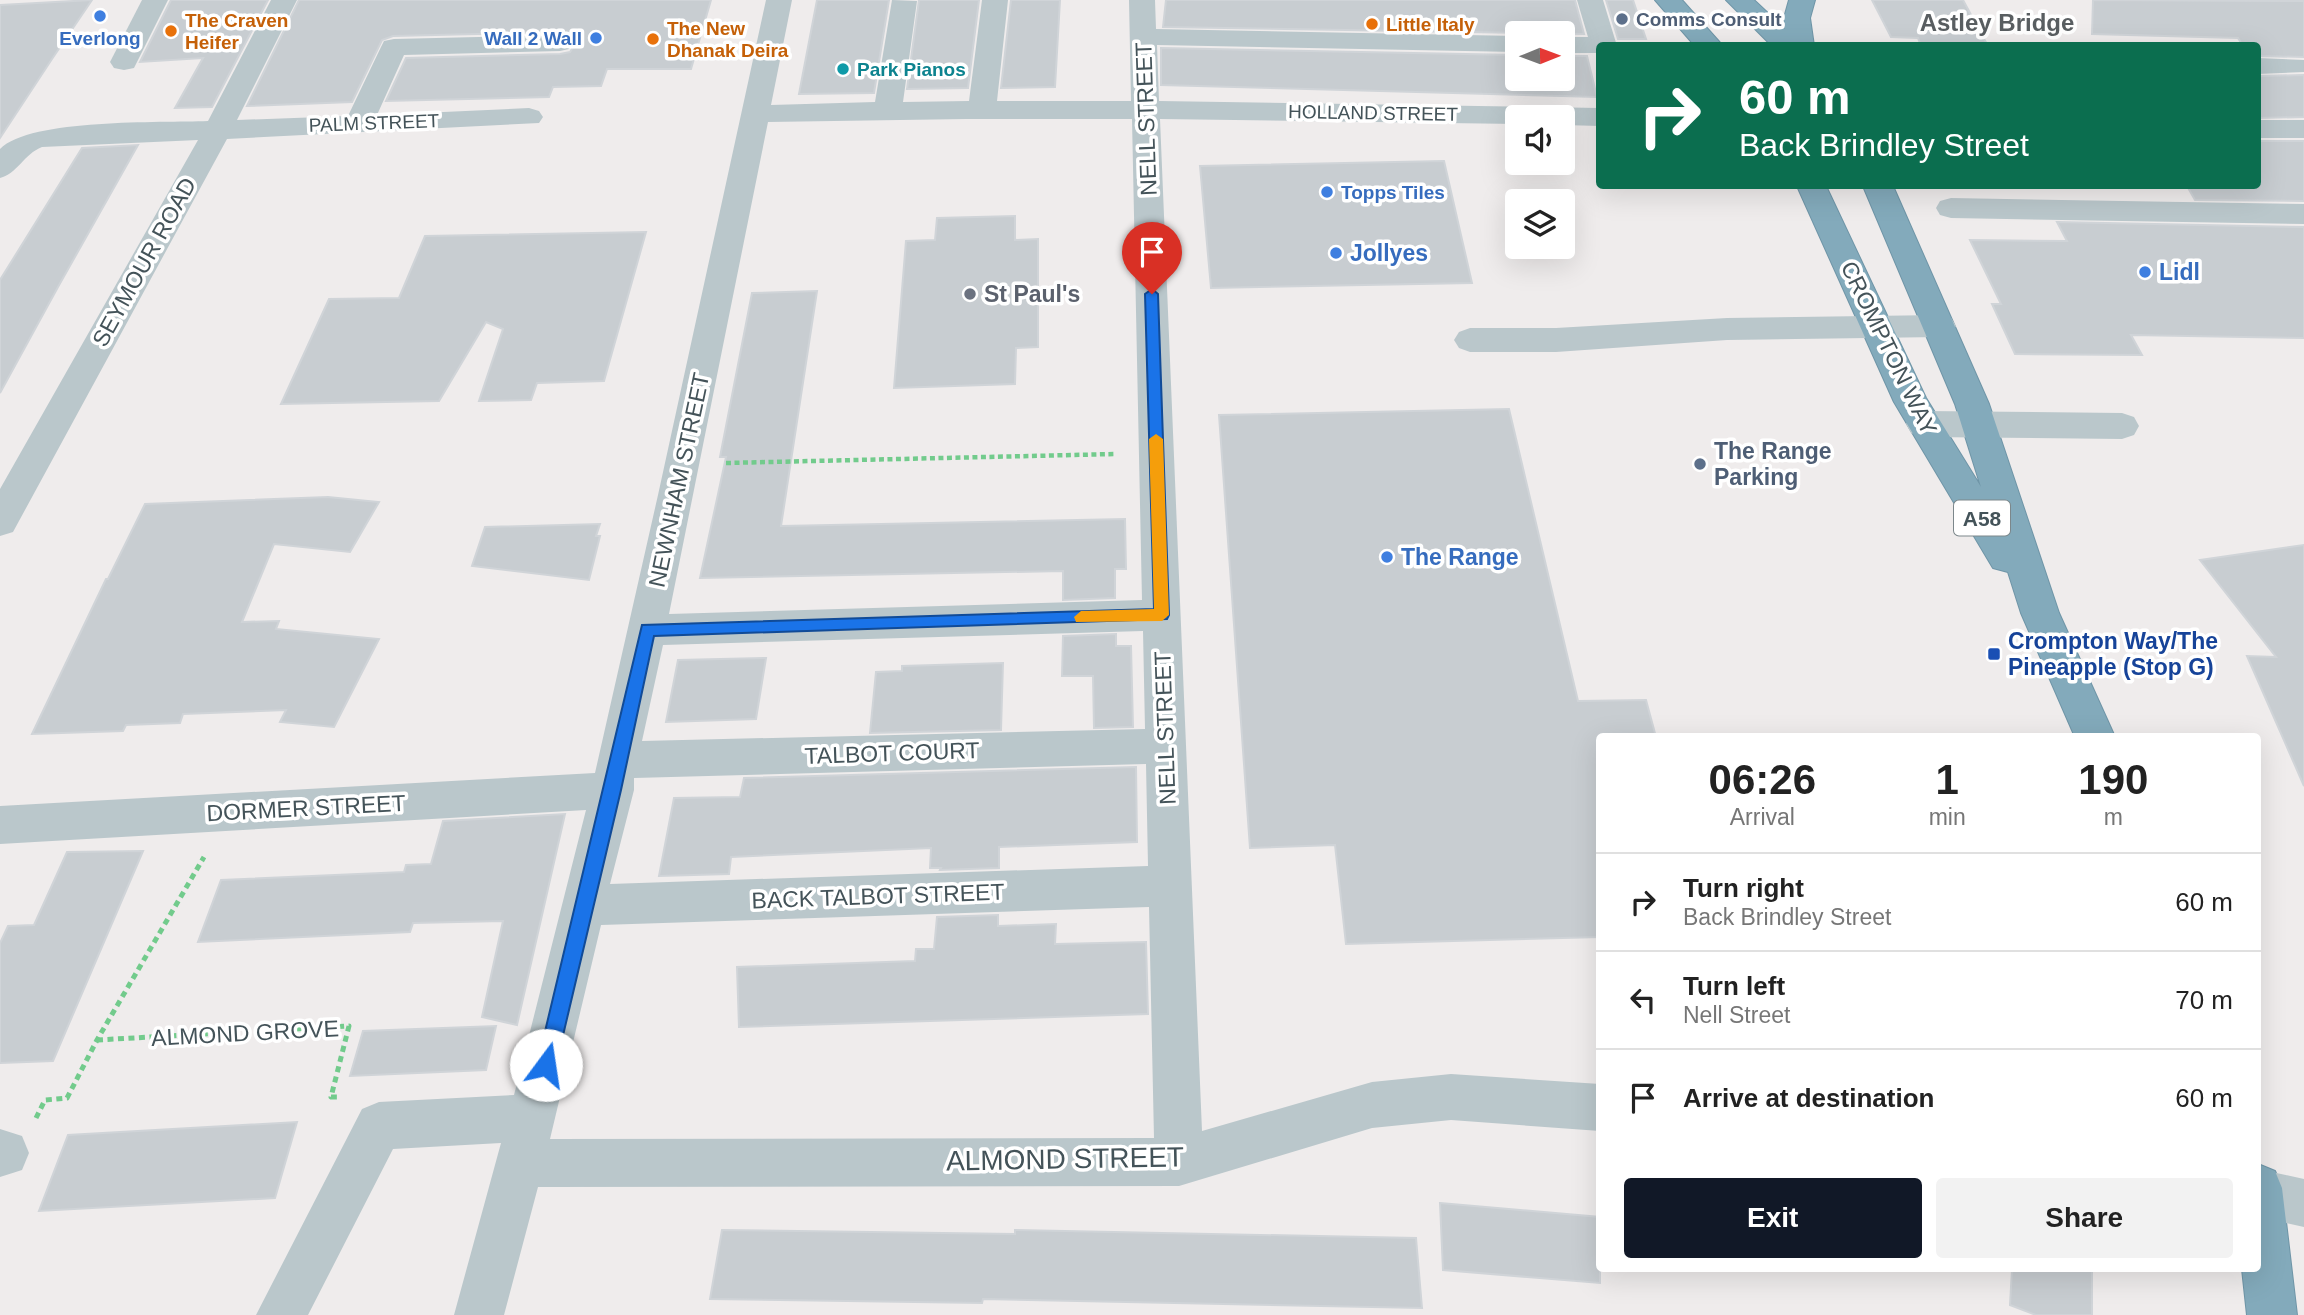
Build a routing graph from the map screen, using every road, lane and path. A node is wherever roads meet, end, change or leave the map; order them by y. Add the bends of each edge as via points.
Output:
1 (155, 0) edge
2 (284, 0) edge
3 (779, 0) edge
4 (995, 0) edge
5 (1142, 0) edge
6 (1590, 0) edge
7 (1668, 0) edge
8 (1740, 0) edge
9 (1802, 0) edge
10 (904, 1) edge
11 (1143, 37) junction
12 (1603, 42) edge
13 (1706, 42) edge
14 (1784, 42) edge
15 (1800, 42) edge
16 (560, 43) dead end
17 (1505, 44) edge
18 (1575, 45) edge
19 (1596, 45) edge
20 (124, 62) dead end
21 (2261, 66) edge
22 (2295, 66) dead end
23 (1146, 108) junction
24 (982, 109) junction
25 (888, 110) junction
26 (755, 114) junction
27 (529, 117) dead end
28 (1596, 117) edge
29 (358, 124) junction
30 (218, 129) junction
31 (2261, 129) edge
32 (2304, 129) edge
33 (0, 169) edge
34 (1812, 189) edge
35 (1879, 189) edge
36 (2148, 189) edge
37 (1951, 208) dead end
38 (2014, 209) junction
39 (2160, 212) junction
40 (2304, 214) edge
41 (2028, 237) dead end
42 (1877, 326) junction
43 (1940, 326) junction
44 (1470, 340) dead end
45 (1923, 424) junction
46 (1978, 424) junction
47 (2122, 426) dead end
48 (1157, 453) junction
49 (683, 464) junction
50 (4, 510) edge
51 (2040, 613) junction
52 (1162, 615) junction
53 (648, 630) junction
54 (2093, 733) edge
55 (1166, 746) junction
56 (616, 775) junction
57 (230, 812) junction
58 (0, 825) edge
59 (1170, 886) junction
60 (585, 905) junction
61 (97, 1040) junction
62 (1596, 1108) edge
63 (379, 1126) junction
64 (527, 1140) junction
65 (3, 1153) edge
66 (1179, 1162) junction
67 (2273, 1194) edge
68 (281, 1315) edge
69 (479, 1315) edge
70 (2272, 1315) edge

1 - 20 street
2 - 30 street, SEYMOUR ROAD
3 - 26 street, NEWNHAM STREET
4 - 24 street
5 - 11 street, NELL STREET
6 - 12 street
7 - 13 highway
8 - 14 highway
9 - 15 highway via 1797,18
10 - 25 street
11 - 17 street
11 - 23 street, NELL STREET
16 - 29 street via 394,47
18 - 19 street
21 - 22 street
23 - 24 street, HOLLAND STREET
23 - 28 street, HOLLAND STREET
23 - 48 street, NELL STREET
24 - 25 street, HOLLAND STREET
25 - 26 street, HOLLAND STREET
26 - 49 street, NEWNHAM STREET
27 - 29 street, PALM STREET
29 - 30 street, PALM STREET
30 - 33 street, PALM STREET via 33,139 14,149
30 - 50 street, SEYMOUR ROAD
31 - 32 street
34 - 42 highway, CROMPTON WAY / A58
35 - 43 highway, CROMPTON WAY / A58
36 - 39 street
37 - 38 street
38 - 39 street
38 - 41 street
39 - 40 street
42 - 43 street
42 - 44 street via 1727,329 1556,341
42 - 45 highway, CROMPTON WAY / A58
43 - 46 highway, CROMPTON WAY / A58
45 - 46 street
45 - 51 highway, CROMPTON WAY / A58
46 - 47 street
46 - 51 highway, CROMPTON WAY / A58
48 - 49 path
48 - 52 street, NELL STREET
49 - 53 street, NEWNHAM STREET
51 - 54 highway, CROMPTON WAY / A58
52 - 53 street
52 - 55 street, NELL STREET
53 - 56 street, NEWNHAM STREET
55 - 56 street, TALBOT COURT
55 - 59 street, NELL STREET
56 - 57 street, DORMER STREET
56 - 60 street, NEWNHAM STREET
57 - 58 street, DORMER STREET
57 - 61 path
59 - 60 street, BACK TALBOT STREET
59 - 66 street, NELL STREET
60 - 64 street, NEWNHAM STREET
61 - 63 path, ALMOND GROVE via 349,1026 331,1097 339,1097
61 - 65 path via 66,1098 45,1100 38,1117
62 - 66 street, ALMOND STREET via 1451,1097 1372,1105
63 - 64 street
63 - 68 street
64 - 66 street, ALMOND STREET
64 - 69 street, NEWNHAM STREET
67 - 70 highway

